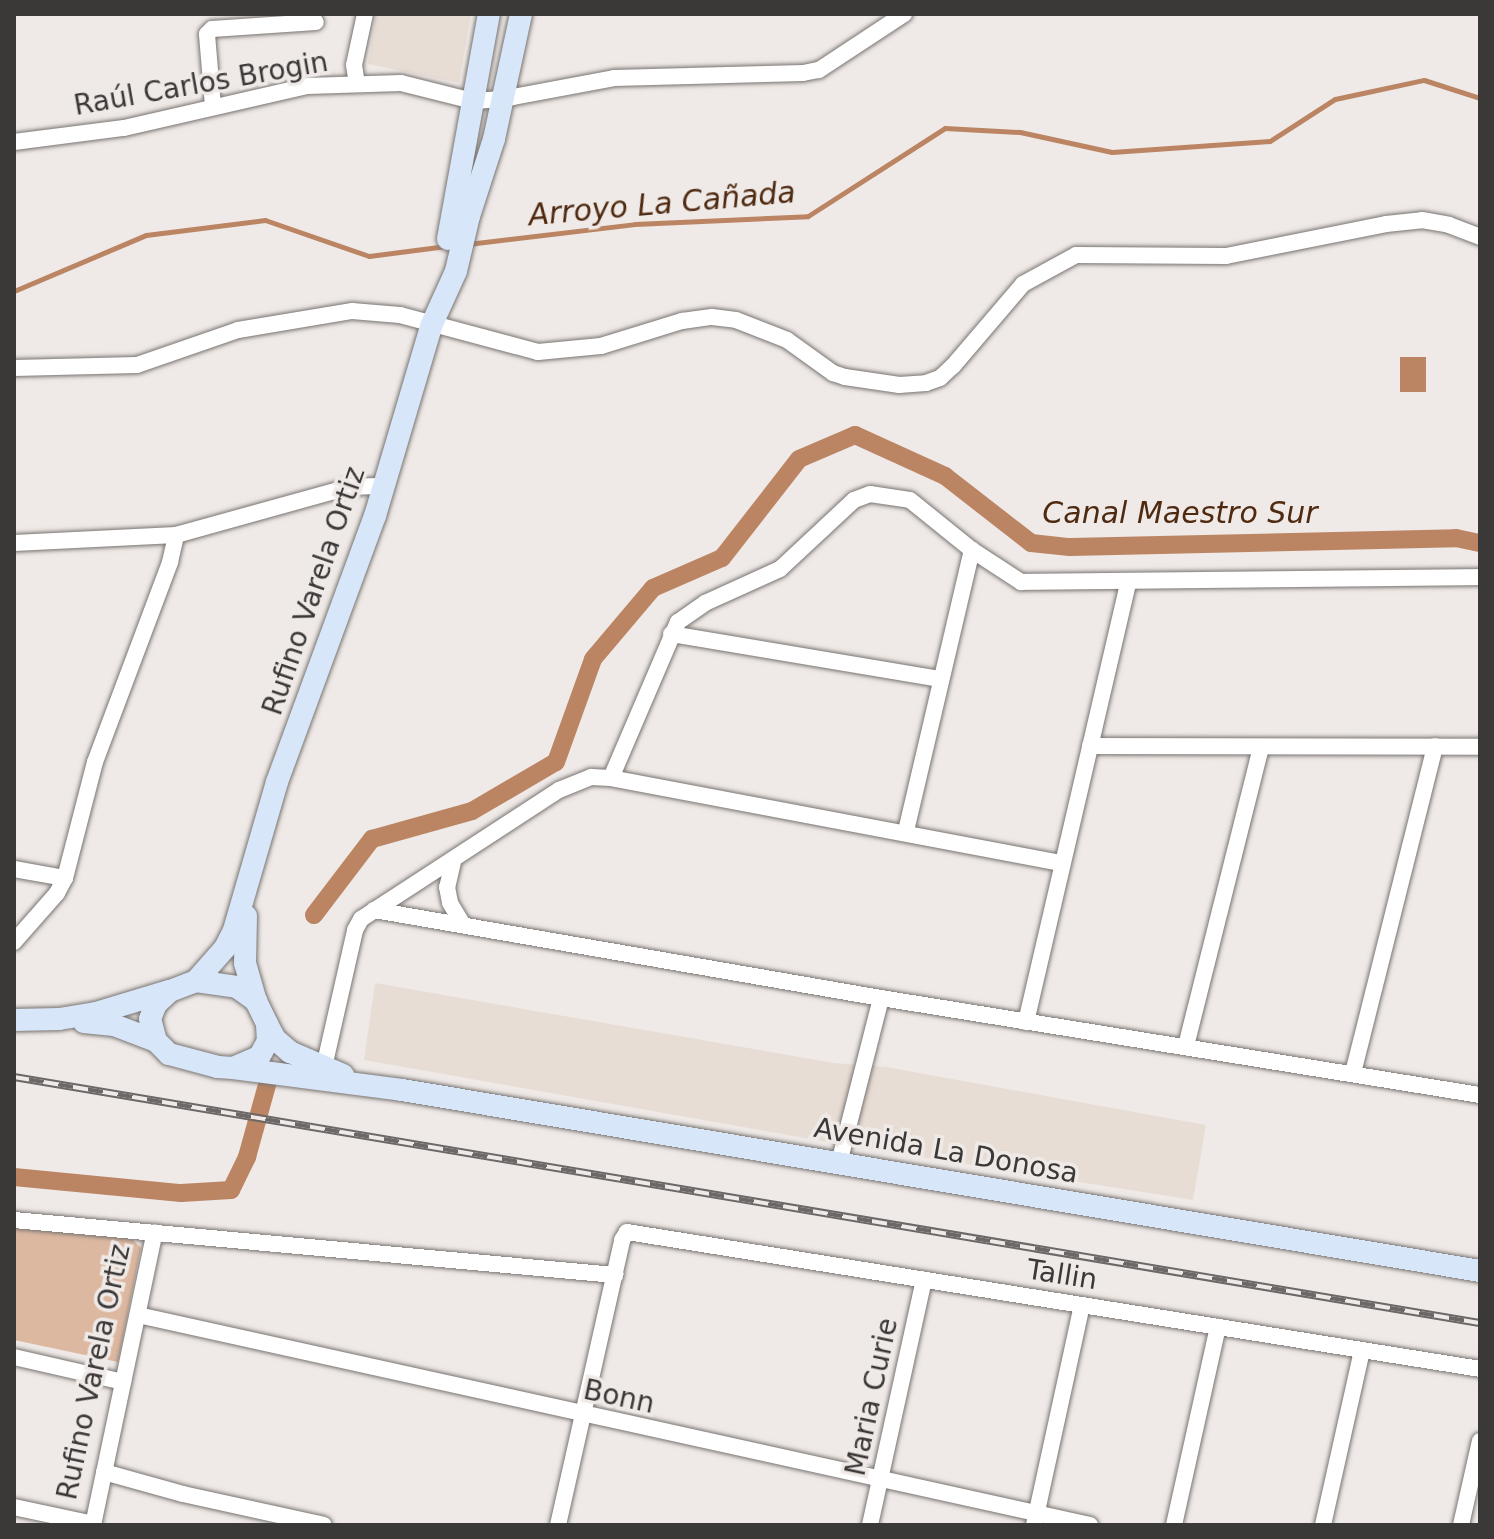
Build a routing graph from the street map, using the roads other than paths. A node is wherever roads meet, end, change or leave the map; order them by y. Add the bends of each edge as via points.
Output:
1 (365, 14) edge
2 (489, 14) edge
3 (521, 14) edge
4 (904, 14) edge
5 (316, 22) dead end
6 (357, 84) junction
7 (503, 99) junction
8 (473, 101) junction
9 (213, 106) junction
10 (14, 142) edge
11 (462, 215) junction
12 (1480, 237) edge
13 (435, 316) junction
14 (14, 368) edge
15 (384, 486) junction
16 (176, 535) junction
17 (14, 543) edge
18 (972, 550) junction
19 (1480, 577) edge
20 (1128, 582) junction
21 (671, 634) junction
22 (940, 679) junction
23 (1090, 746) junction
24 (1435, 746) junction
25 (1261, 747) junction
26 (1480, 747) edge
27 (611, 778) junction
28 (906, 831) junction
29 (453, 862) junction
30 (1060, 863) junction
31 (14, 869) edge
32 (65, 878) junction
33 (247, 895) junction
34 (374, 910) junction
35 (463, 925) junction
36 (14, 942) edge
37 (196, 981) junction
38 (170, 991) junction
39 (881, 998) junction
40 (256, 1001) junction
41 (59, 1019) junction
42 (14, 1020) edge
43 (1026, 1022) junction
44 (267, 1024) junction
45 (156, 1041) junction
46 (1186, 1046) junction
47 (324, 1067) junction
48 (233, 1068) junction
49 (1353, 1073) junction
50 (402, 1090) junction
51 (1480, 1095) edge
52 (839, 1163) junction
53 (14, 1220) edge
54 (155, 1232) junction
55 (1480, 1271) edge
56 (615, 1275) junction
57 (924, 1280) junction
58 (1082, 1305) junction
59 (138, 1315) junction
60 (1218, 1327) junction
61 (1362, 1350) junction
62 (14, 1357) edge
63 (1480, 1369) edge
64 (123, 1382) junction
65 (584, 1416) junction
66 (1480, 1441) edge
67 (104, 1472) junction
68 (881, 1479) junction
69 (14, 1507) edge
70 (1035, 1519) edge
71 (93, 1524) edge
72 (324, 1525) edge
73 (558, 1525) edge
74 (870, 1525) edge
75 (1090, 1525) edge
76 (1174, 1525) edge
77 (1323, 1525) edge
78 (1461, 1525) edge

1 - 6 street via 354,65
2 - 8 main road
3 - 7 main road
4 - 7 street, Raúl Carlos Brogin via 819,70 614,78
5 - 9 street via 212,29 207,34
6 - 8 street, Raúl Carlos Brogin via 401,83
6 - 9 street, Raúl Carlos Brogin via 307,86
7 - 8 street, Raúl Carlos Brogin
7 - 11 main road
8 - 11 main road
9 - 10 street, Raúl Carlos Brogin via 124,128
11 - 13 main road, Rufino Varela Ortiz
12 - 13 street via 1422,220 1226,256 1076,255 1023,284 953,366 926,383 845,377 787,340 736,320 682,321 601,346 549,352 515,348
13 - 14 street via 352,311 238,330 137,365
13 - 15 main road, Rufino Varela Ortiz
15 - 16 street via 349,487
15 - 33 main road, Rufino Varela Ortiz via 277,782
16 - 17 street
16 - 32 street via 95,762
18 - 20 street via 1021,582
18 - 21 street via 910,500 870,494 854,500 780,569 690,612
18 - 22 street
19 - 20 street
20 - 23 street
21 - 22 street
21 - 27 street
22 - 28 street
23 - 25 street
23 - 30 street
24 - 25 street
24 - 26 street
24 - 49 street
25 - 46 street
27 - 28 street
27 - 29 street via 575,781
28 - 30 street
29 - 34 street
29 - 35 street via 447,887
30 - 43 street
31 - 32 street
32 - 36 street
33 - 37 main road, Rufino Varela Ortiz via 225,948
33 - 40 main road, Rufino Varela Ortiz via 245,963
34 - 35 street
34 - 47 street via 355,930
35 - 39 street
37 - 38 main road
37 - 40 main road via 237,987
38 - 41 main road via 123,1007
38 - 45 main road via 150,1019
39 - 43 street
39 - 52 street
40 - 44 main road
41 - 42 main road
41 - 45 main road via 114,1025
43 - 46 street
44 - 47 main road, Avenida La Donosa via 290,1052
44 - 48 main road via 268,1041 259,1057
45 - 48 main road via 186,1061
46 - 49 street
47 - 50 main road, Avenida La Donosa
48 - 50 main road, Avenida La Donosa
49 - 51 street
50 - 52 main road, Avenida La Donosa
52 - 55 main road, Avenida La Donosa
53 - 54 street
54 - 56 street
54 - 59 street, Rufino Varela Ortiz
56 - 57 street, Tallin via 622,1240 627,1232 636,1232
56 - 65 street
57 - 58 street, Tallin
57 - 68 street, Maria Curie
58 - 60 street, Tallin
58 - 70 street
59 - 64 street, Rufino Varela Ortiz
59 - 65 street, Bonn
60 - 61 street, Tallin
60 - 76 street
61 - 63 street, Tallin
61 - 77 street
62 - 64 street
64 - 67 street, Rufino Varela Ortiz
65 - 68 street, Bonn
65 - 73 street
66 - 78 street
67 - 71 street, Rufino Varela Ortiz
67 - 72 street
68 - 70 street, Bonn
68 - 74 street, Maria Curie
69 - 71 street
70 - 75 street, Bonn

